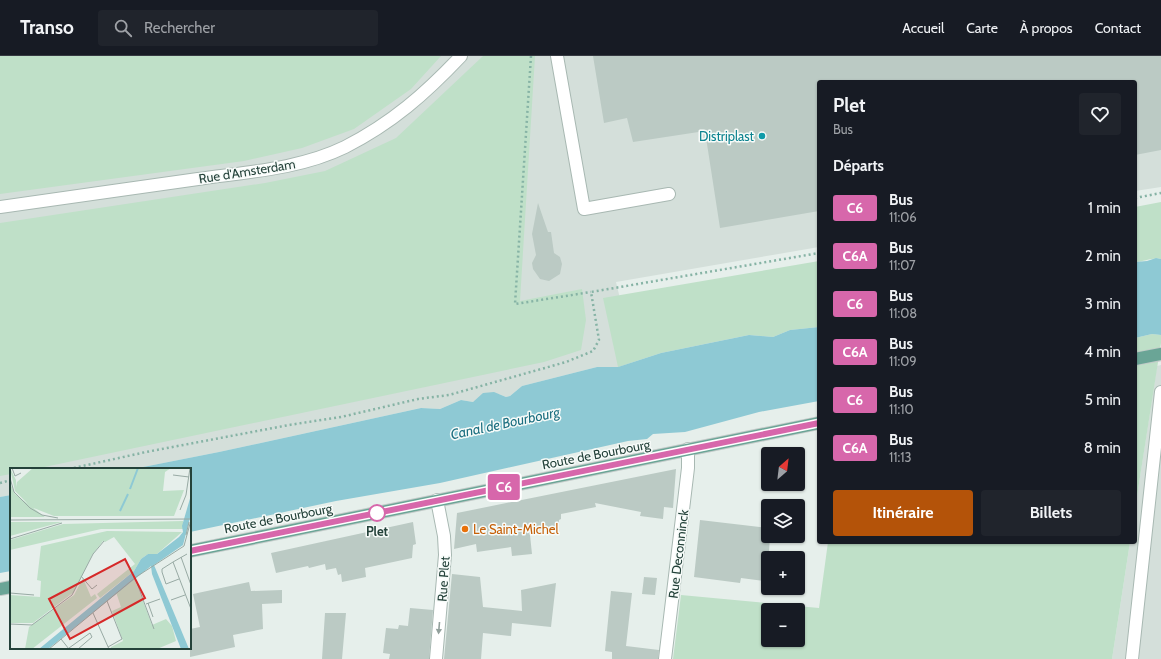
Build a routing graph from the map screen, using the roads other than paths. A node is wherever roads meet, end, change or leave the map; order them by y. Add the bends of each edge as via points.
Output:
1 (461, 56) edge
2 (557, 56) edge
3 (669, 194) dead end
4 (0, 207) edge
5 (1161, 354) edge
6 (1137, 359) edge
7 (1161, 392) edge
8 (817, 423) edge
9 (688, 450) junction
10 (437, 500) junction
11 (191, 551) edge
12 (10, 587) edge
13 (0, 589) edge
14 (436, 659) edge
15 (665, 659) edge
16 (1132, 659) edge

1 - 4 street, Rue d'Amsterdam via 428,91 392,120 319,158 257,171
2 - 3 street via 584,209
5 - 6 main road
7 - 16 street
8 - 9 main road, Route de Bourbourg
9 - 10 main road, Route de Bourbourg
9 - 15 street, Rue Deconninck
10 - 11 main road, Route de Bourbourg
10 -> 14 street, Rue Plet via 445,545
12 - 13 main road

